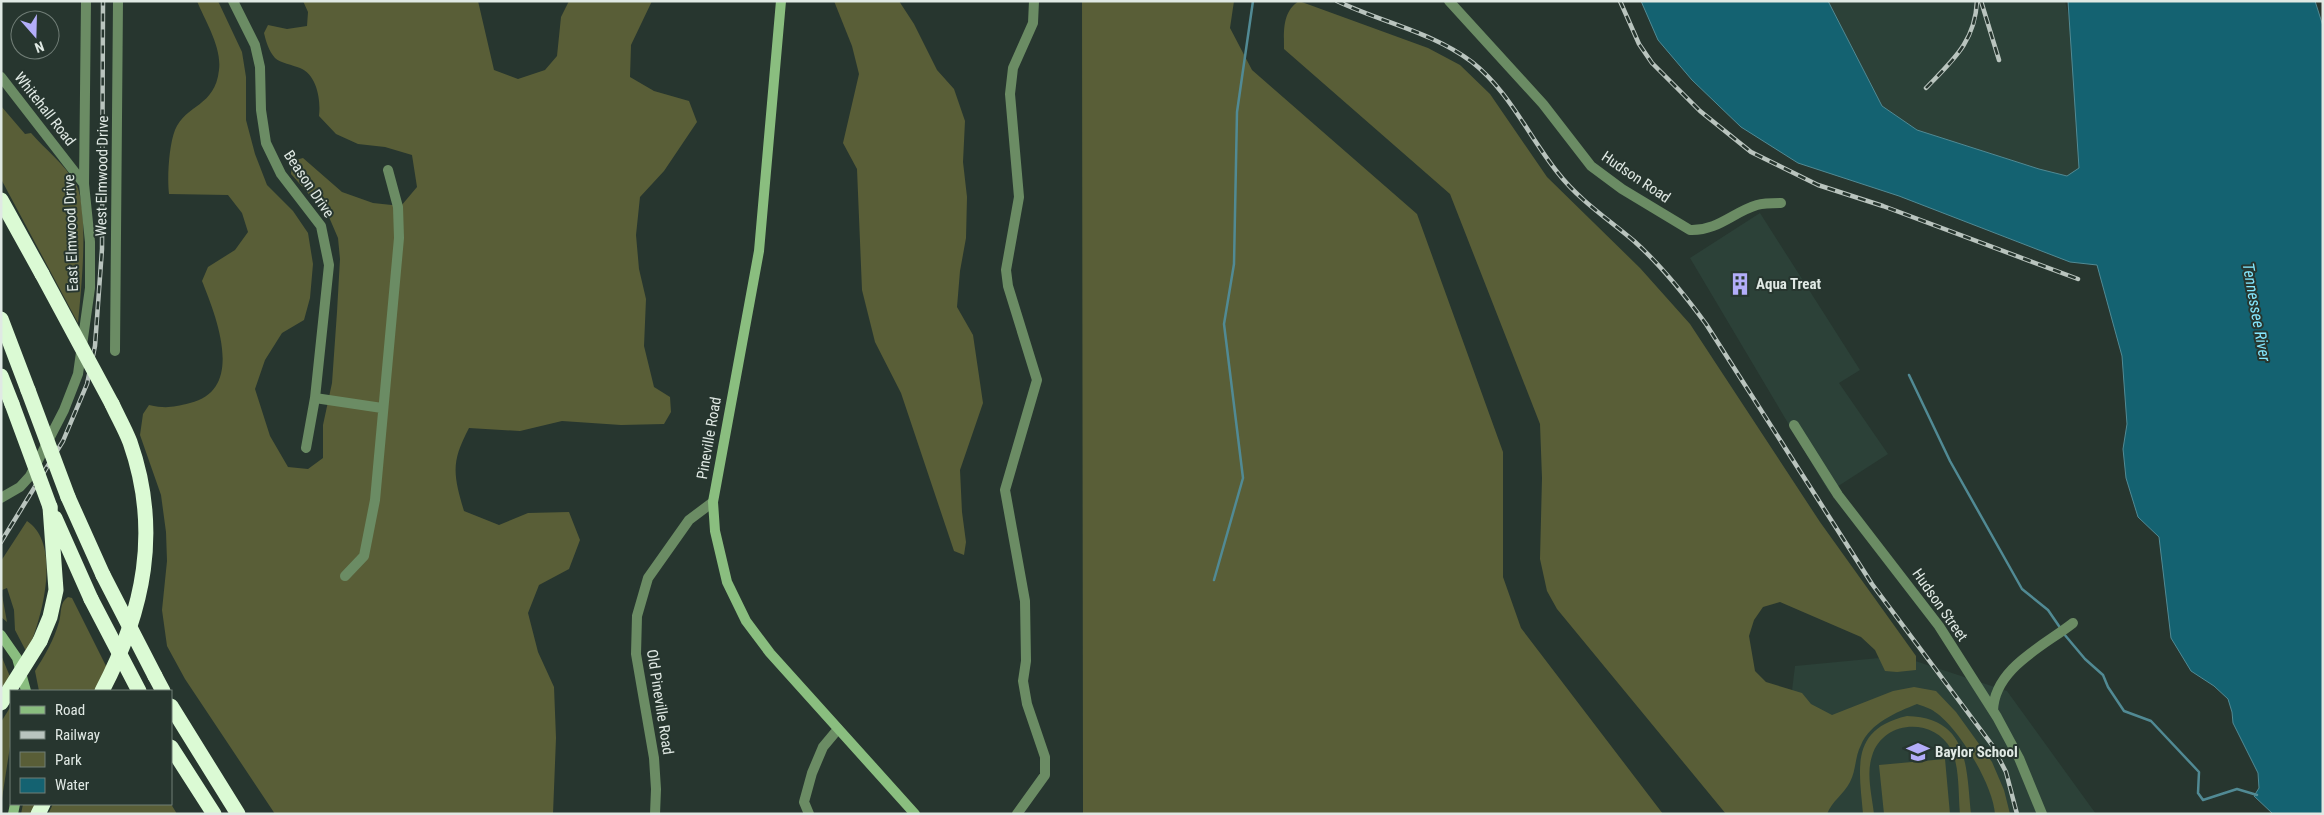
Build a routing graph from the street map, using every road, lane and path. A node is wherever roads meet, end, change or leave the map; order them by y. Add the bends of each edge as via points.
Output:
1 (86, 1) edge
2 (118, 1) edge
3 (233, 1) edge
4 (781, 1) edge
5 (1034, 1) edge
6 (1449, 1) edge
7 (1, 77) edge
8 (388, 170) dead end
9 (84, 184) junction
10 (1, 200) edge
11 (1781, 202) dead end
12 (1, 319) edge
13 (115, 352) dead end
14 (1, 376) edge
15 (315, 398) junction
16 (382, 408) junction
17 (1794, 425) dead end
18 (306, 448) dead end
19 (1, 498) edge
20 (713, 502) junction
21 (50, 507) junction
22 (345, 576) dead end
23 (2073, 623) dead end
24 (1, 635) edge
25 (26, 690) edge
26 (102, 690) edge
27 (138, 690) edge
28 (162, 690) edge
29 (1, 703) edge
30 (172, 708) edge
31 (1993, 711) junction
32 (838, 729) junction
33 (172, 749) edge
34 (214, 814) edge
35 (238, 814) edge
36 (655, 814) edge
37 (809, 814) edge
38 (914, 814) edge
39 (1017, 814) edge
40 (2042, 814) edge

1 - 9 street, East Elmwood Drive
2 - 13 street, West Elmwood Drive
3 - 15 street, Beason Drive via 255,45 260,66 266,143 281,174 321,226 325,244 329,264
4 - 20 main road, Pineville Road via 759,251
5 - 39 street via 1033,23 1013,68 1010,94 1019,197 1006,270 1037,380 1005,490 1025,601 1023,682 1045,757 1045,775
6 - 11 street, Hudson Road via 1544,104 1590,166 1622,190 1690,230 1701,231 1757,205
7 - 9 street, Whitehall Road
8 - 16 street via 398,207 399,238
9 - 19 street, East Elmwood Drive via 90,242 90,288 78,374 64,410 30,476 20,488
10 - 26 highway, bridge via 112,404 130,441 139,474 146,540 143,582 135,618
12 - 28 highway, bridge via 68,497
14 - 21 highway, bridge
15 - 16 street
15 - 18 street, Beason Drive
16 - 22 street via 375,500 364,556
17 - 31 street, Hudson Street via 1838,495 1939,626
20 - 32 main road, Pineville Road via 715,531 726,582 746,621
20 - 36 street, Old Pineville Road via 689,520 648,578 637,616 636,654 654,758
21 - 27 highway, bridge via 91,599
21 - 29 highway, bridge via 56,590 50,617 40,641
23 - 31 street via 2013,668 2000,683
24 - 25 main road via 17,658
30 - 35 highway
31 - 40 street, Hudson Street via 2019,758
32 - 37 street via 823,747 812,773 804,802
32 - 38 main road, Pineville Road
33 - 34 highway

